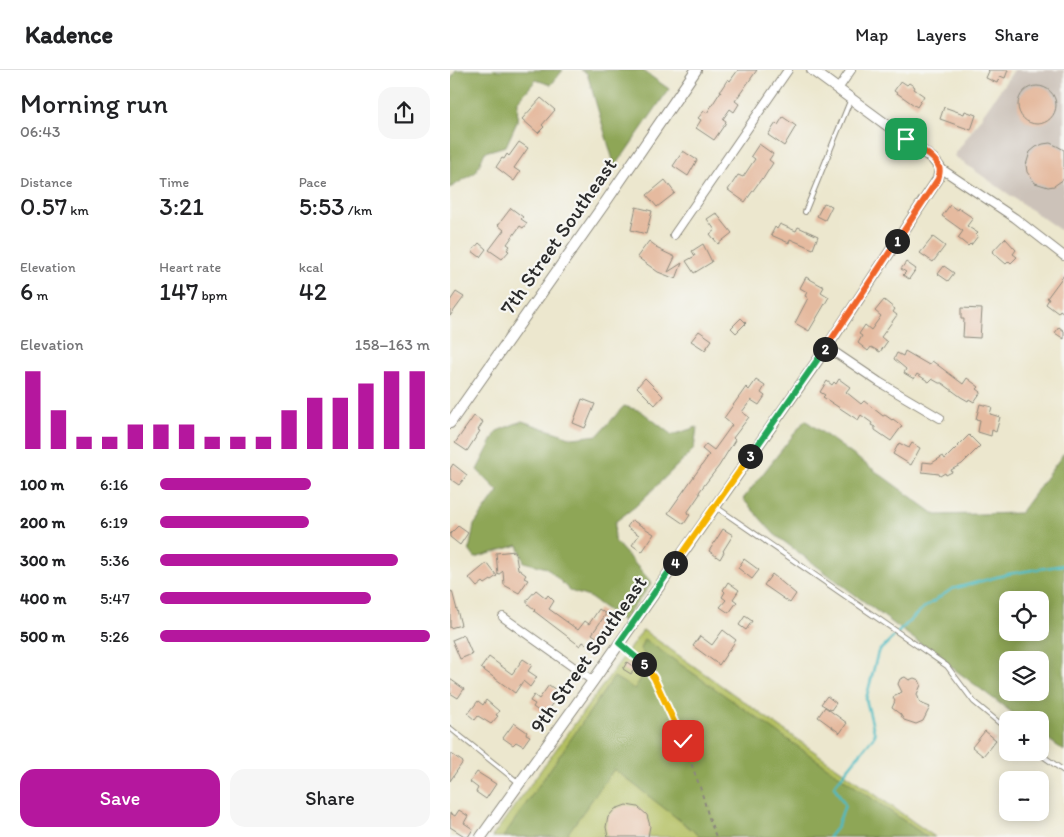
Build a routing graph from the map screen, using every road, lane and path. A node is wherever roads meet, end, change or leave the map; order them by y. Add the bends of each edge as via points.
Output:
1 (696, 70) edge
2 (788, 70) edge
3 (812, 70) edge
4 (851, 70) edge
5 (838, 89) junction
6 (851, 99) junction
7 (940, 168) junction
8 (805, 212) dead end
9 (674, 235) dead end
10 (1064, 256) edge
11 (827, 347) junction
12 (940, 418) dead end
13 (450, 423) edge
14 (714, 506) junction
15 (502, 616) dead end
16 (619, 643) junction
17 (593, 681) junction
18 (999, 723) edge
19 (450, 728) edge
20 (1049, 760) edge
21 (1064, 771) edge
22 (519, 783) junction
23 (481, 837) edge
24 (716, 837) edge

1 - 13 street, 7th Street Southeast
2 - 9 street
3 - 5 street
4 - 5 street
5 - 6 street
6 - 7 street via 933,159
6 - 8 lane
7 - 10 street via 1015,218
7 - 11 street, 9th Street Southeast via 938,179
11 - 12 street
11 - 14 street, 9th Street Southeast
14 - 16 street, 9th Street Southeast
14 - 18 lane via 947,666 974,702
15 - 17 street
16 - 17 street, 9th Street Southeast
16 - 24 path via 646,666 654,678 690,758
17 - 22 street, 9th Street Southeast
19 - 22 lane
20 - 21 lane
22 - 23 street, 9th Street Southeast

